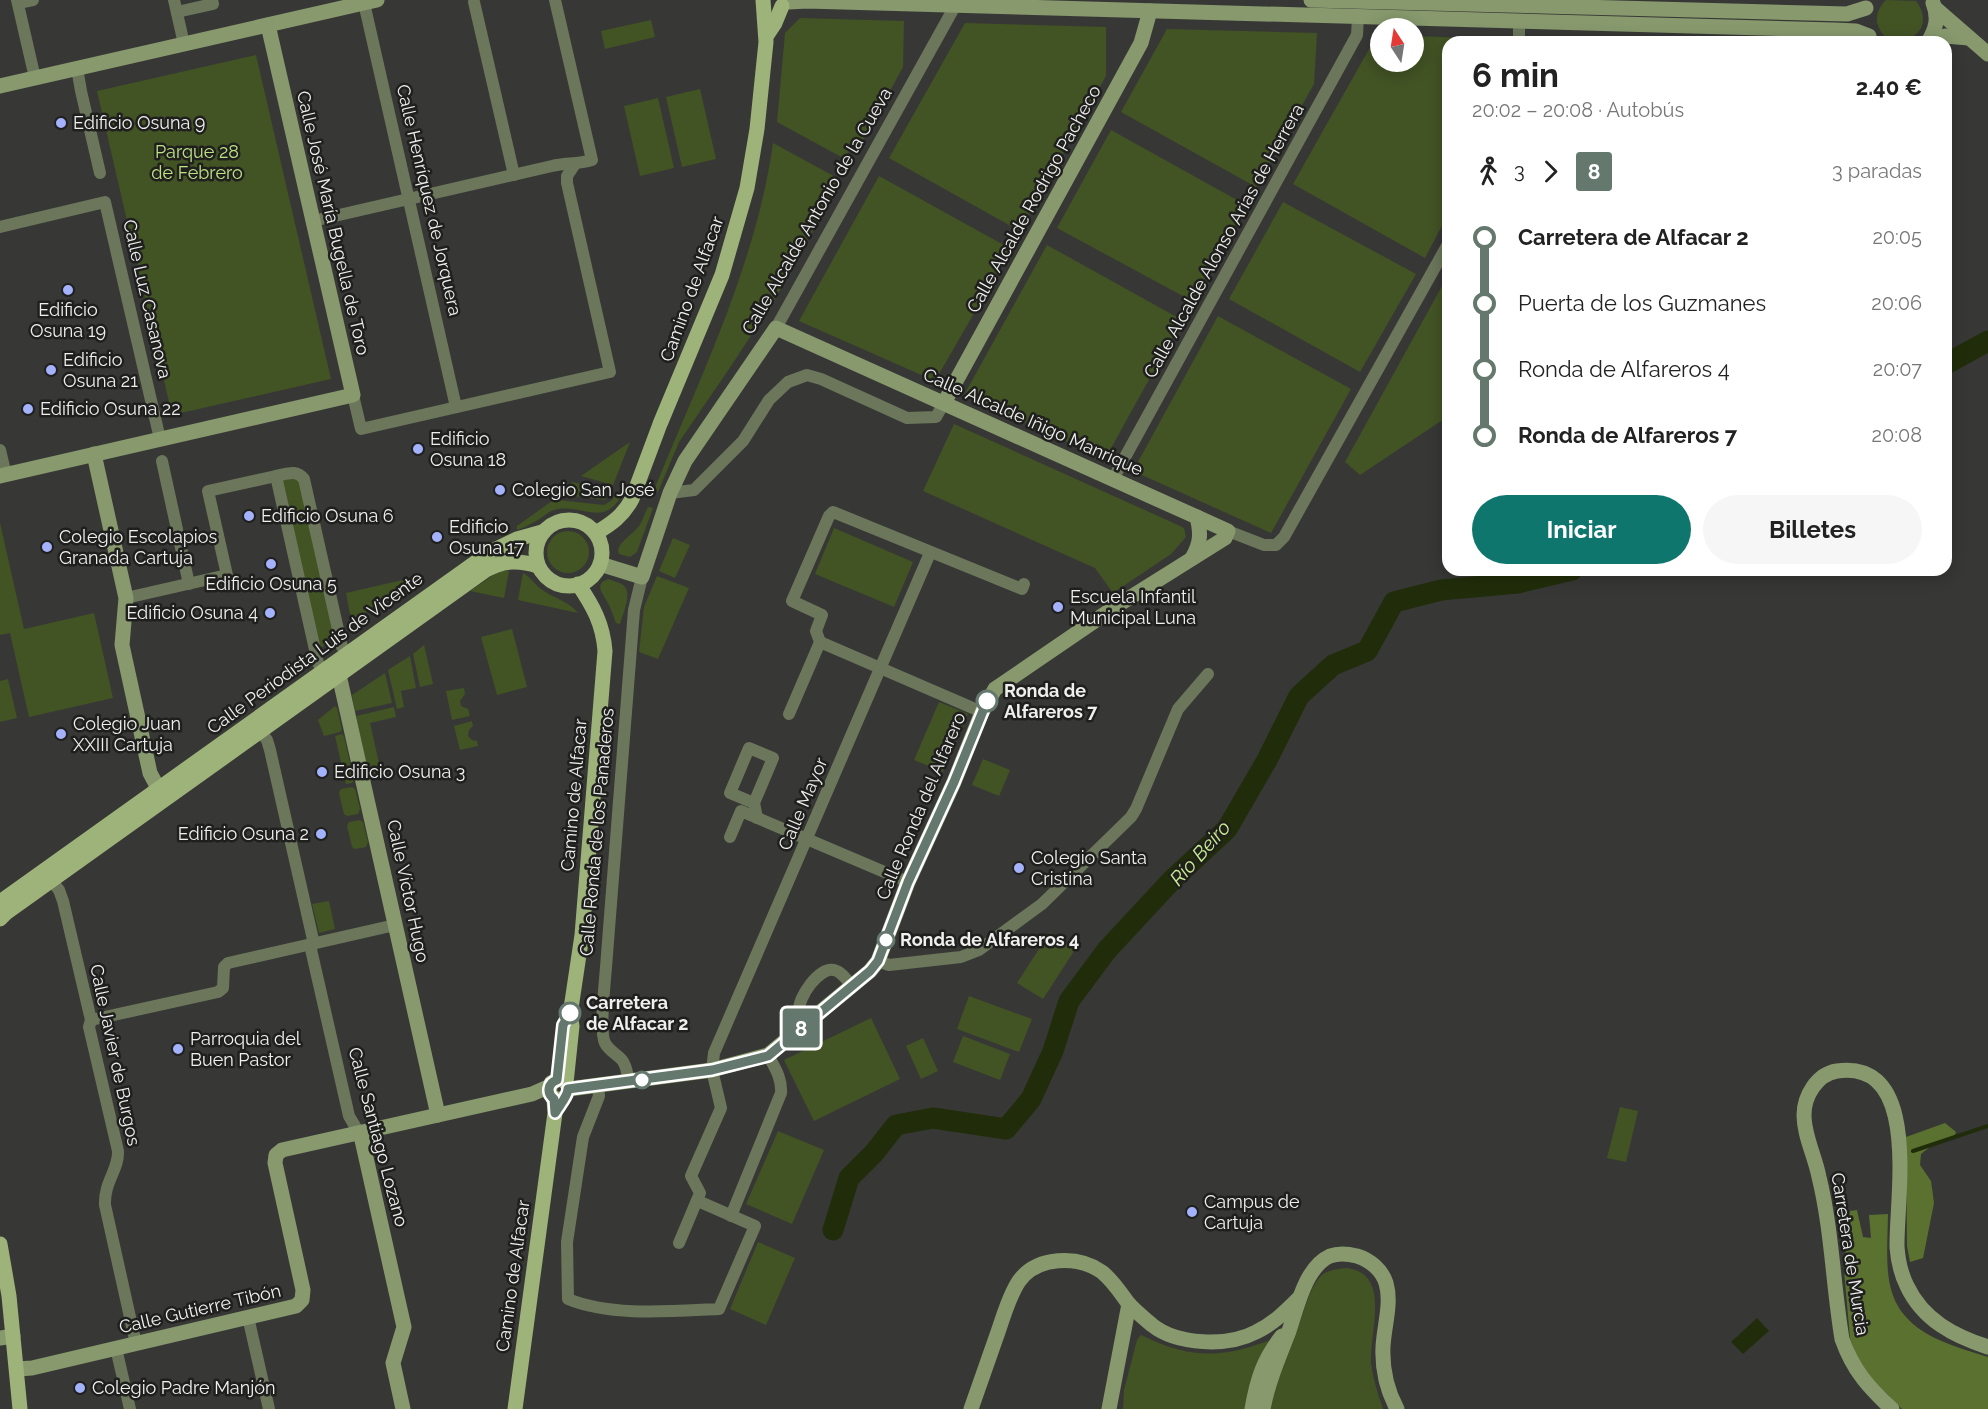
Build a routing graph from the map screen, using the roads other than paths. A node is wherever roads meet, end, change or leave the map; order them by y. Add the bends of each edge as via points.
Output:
1 (33, 0) edge
2 (212, 0) edge
3 (555, 0) edge
4 (764, 0) edge
5 (1311, 0) edge
6 (372, 1) edge
7 (1371, 1) edge
8 (17, 2) edge
9 (474, 2) dead end
10 (788, 3) edge
11 (1583, 3) edge
12 (1624, 4) edge
13 (1868, 4) edge
14 (1934, 4) edge
15 (1695, 5) edge
16 (176, 6) edge
17 (955, 6) junction
18 (1519, 9) edge
19 (1150, 11) junction
20 (1358, 17) junction
21 (268, 24) junction
22 (767, 36) junction
23 (1519, 36) edge
24 (1865, 36) edge
25 (1870, 36) edge
26 (1932, 36) edge
27 (1952, 37) edge
28 (1969, 38) junction
29 (184, 44) junction
30 (1988, 53) edge
31 (77, 68) junction
32 (35, 78) junction
33 (0, 86) edge
34 (575, 164) junction
35 (100, 173) dead end
36 (514, 175) junction
37 (409, 199) junction
38 (313, 221) junction
39 (0, 227) edge
40 (1442, 255) edge
41 (776, 327) junction
42 (353, 395) junction
43 (944, 403) junction
44 (456, 407) junction
45 (160, 439) junction
46 (0, 450) edge
47 (94, 454) junction
48 (162, 461) dead end
49 (3, 475) edge
50 (276, 476) junction
51 (1113, 479) junction
52 (670, 493) junction
53 (1197, 517) junction
54 (1228, 531) junction
55 (542, 532) junction
56 (596, 533) junction
57 (930, 553) junction
58 (1192, 558) junction
59 (600, 564) junction
60 (538, 566) junction
61 (642, 577) junction
62 (189, 584) junction
63 (578, 585) junction
64 (1023, 587) dead end
65 (126, 598) junction
66 (820, 642) junction
67 (348, 653) junction
68 (879, 668) junction
69 (323, 671) junction
70 (1208, 674) dead end
71 (339, 675) junction
72 (982, 712) junction
73 (789, 714) dead end
74 (260, 731) junction
75 (158, 788) junction
76 (754, 803) dead end
77 (757, 818) junction
78 (730, 837) dead end
79 (807, 839) junction
80 (51, 880) junction
81 (908, 882) junction
82 (0, 902) edge
83 (0, 918) edge
84 (395, 925) junction
85 (312, 944) junction
86 (878, 961) junction
87 (852, 986) junction
88 (91, 1020) junction
89 (807, 1023) junction
90 (768, 1056) junction
91 (712, 1070) junction
92 (629, 1082) junction
93 (592, 1087) junction
94 (559, 1091) junction
95 (438, 1115) junction
96 (359, 1133) junction
97 (698, 1201) junction
98 (731, 1216) junction
99 (679, 1243) dead end
100 (0, 1244) edge
101 (1299, 1298) junction
102 (1129, 1304) junction
103 (248, 1317) junction
104 (1290, 1327) junction
105 (7, 1337) edge
106 (136, 1344) junction
107 (1988, 1347) edge
108 (116, 1348) junction
109 (16, 1369) junction
110 (20, 1409) edge
111 (130, 1409) edge
112 (270, 1409) edge
113 (403, 1409) edge
114 (515, 1409) edge
115 (971, 1409) edge
116 (1109, 1409) edge
117 (1252, 1409) edge
118 (1263, 1409) edge
119 (1397, 1409) edge
120 (1892, 1409) edge

1 - 8 street
2 - 16 street via 213,4
3 - 34 street via 592,160
4 - 10 main road via 777,6
4 - 22 main road, Camino de Alfacar
5 - 7 street
6 - 21 street
6 - 37 street, Calle Henríquez de Jorquera
7 - 18 street
8 - 32 street
9 - 36 street
10 - 17 street
10 - 22 main road, Camino de Alfacar
11 - 12 street
11 - 18 street
12 - 15 street
13 - 15 street via 1847,14
13 - 25 street via 1865,26
14 - 26 street via 1936,23
14 - 28 street
16 - 29 street
17 - 19 street
17 - 41 street, Calle Alcalde Antonio de la Cueva
18 - 20 street
18 - 23 street
18 - 24 street via 1856,31
19 - 20 street
19 - 43 street, Calle Alcalde Rodrigo Pacheco via 1142,43
20 - 51 street, Calle Alcalde Alonso Arias de Herrera via 1358,35
21 - 29 street
21 - 38 street, Calle José María Bugella de Toro
22 - 56 main road, Camino de Alfacar via 747,188 722,275 632,500 615,522
27 - 28 street
28 - 30 street
29 - 31 street
31 - 32 street
31 - 35 street
32 - 33 street
34 - 36 street
34 - 44 street via 567,183 610,372
36 - 37 street
37 - 38 street
37 - 44 street, Calle Henríquez de Jorquera
38 - 42 street, Calle José María Bugella de Toro
39 - 45 street, Calle Luz Casanova via 105,202
40 - 54 street, Calle Alcalde Iñigo Manrique via 1284,537 1276,545 1264,545
41 - 43 street, Calle Alcalde Iñigo Manrique
41 - 52 street, Calle Alcalde Antonio de la Cueva via 702,434
42 - 44 street, Calle José María Bugella de Toro via 361,429
42 - 45 street
43 - 51 street, Calle Alcalde Iñigo Manrique
43 - 52 street via 936,417 907,418 807,375 788,382 769,400 743,441 694,490
45 - 47 street
46 - 49 street
47 - 49 street
47 - 65 street
48 - 62 street
50 - 62 street via 208,491 227,575
50 - 67 street via 295,472 304,479 342,646
50 - 69 street
51 - 53 street, Calle Alcalde Iñigo Manrique
52 - 61 street, Calle Ronda de los Panaderos
53 - 54 street, Calle Alcalde Iñigo Manrique
53 - 58 street via 1201,538
54 - 58 street, Calle Ronda del Alfarero via 1225,538
55 - 56 main road via 560,520 574,520
55 - 60 main road via 536,549
55 - 67 main road, Calle Periodista Luis de Vicente via 510,541 490,552
56 - 59 main road via 602,549
57 - 64 street
57 - 66 street via 833,512 792,601 822,615 816,631
57 - 68 street, Calle Mayor
58 - 72 street, Calle Ronda del Alfarero via 1009,678 995,689
59 - 61 street
59 - 63 main road via 596,573
60 - 63 main road via 553,582
60 - 71 main road, Calle Periodista Luis de Vicente via 505,561 495,564
61 - 92 street, Calle Ronda de los Panaderos via 634,610 603,1026 603,1040 622,1060
62 - 65 street
63 - 94 main road, Camino de Alfacar via 594,608 605,651 582,936 570,1015 572,1026
65 - 75 street via 122,645 150,773
66 - 68 street
66 - 73 street
67 - 69 main road, Calle Periodista Luis de Vicente
68 - 72 street
68 - 79 street, Calle Mayor
69 - 75 main road, Calle Periodista Luis de Vicente
70 - 86 street via 1178,709 1131,817 1042,903 970,955 889,965
71 - 74 main road, Calle Periodista Luis de Vicente
71 - 84 street, Calle Víctor Hugo
72 - 81 street, Calle Ronda del Alfarero
74 - 80 main road, Calle Periodista Luis de Vicente
74 - 85 street, Calle Santiago Lozano via 270,750
75 - 82 main road, Calle Periodista Luis de Vicente
76 - 77 street
77 - 78 street via 741,812
77 - 79 street
79 - 81 street
79 - 91 street, Calle Mayor via 714,1053
80 - 83 main road, Calle Periodista Luis de Vicente
80 - 88 street, Calle Javier de Burgos via 63,902
81 - 86 street, Calle Ronda del Alfarero
84 - 85 street
84 - 95 street, Calle Víctor Hugo
85 - 88 street via 228,963 224,967 223,988 218,992
85 - 96 street, Calle Santiago Lozano via 349,1116
86 - 87 street
87 - 89 street
87 - 89 street via 832,970 812,982 799,1009
88 - 106 street, Calle Javier de Burgos via 89,1027 118,1151 104,1192 105,1205
89 - 90 street
90 - 91 street
90 - 98 street via 782,1084 781,1093
91 - 92 street
91 - 97 street via 720,1108 691,1176 700,1193
92 - 93 street
93 - 94 street
93 - 98 street via 599,1096 583,1137 567,1242 568,1299 585,1306 651,1311 719,1309 756,1226
94 - 95 street, Calle Gutierre Tibón
94 - 114 main road, Camino de Alfacar
95 - 96 street, Calle Gutierre Tibón
96 - 103 street, Calle Gutierre Tibón via 282,1150 276,1155 274,1163 303,1286 302,1300 296,1306
96 - 113 street, Calle Santiago Lozano via 404,1327 393,1363
97 - 98 street
97 - 99 street
100 - 105 main road via 9,1296
101 - 102 street via 1279,1318 1255,1333 1227,1341 1173,1336 1155,1327
101 - 104 street
101 - 119 street via 1317,1266 1330,1256 1357,1256 1378,1269 1388,1296 1383,1347 1385,1375
102 - 115 street via 1102,1272 1087,1264 1071,1260 1036,1267 1020,1280 1008,1303
102 - 116 street
103 - 106 street, Calle Gutierre Tibón
103 - 112 street
104 - 117 street via 1268,1353
104 - 118 street
105 - 109 main road
106 - 108 street, Calle Gutierre Tibón
107 - 120 street, Carretera de Murcia via 1962,1338 1932,1320 1917,1305 1900,1270 1897,1248 1899,1144 1890,1098 1879,1082 1867,1074 1849,1069 1831,1072 1816,1083 1807,1097 1804,1115 1829,1228 1842,1339 1857,1372
108 - 109 street, Calle Gutierre Tibón
108 - 111 street
109 - 110 main road

